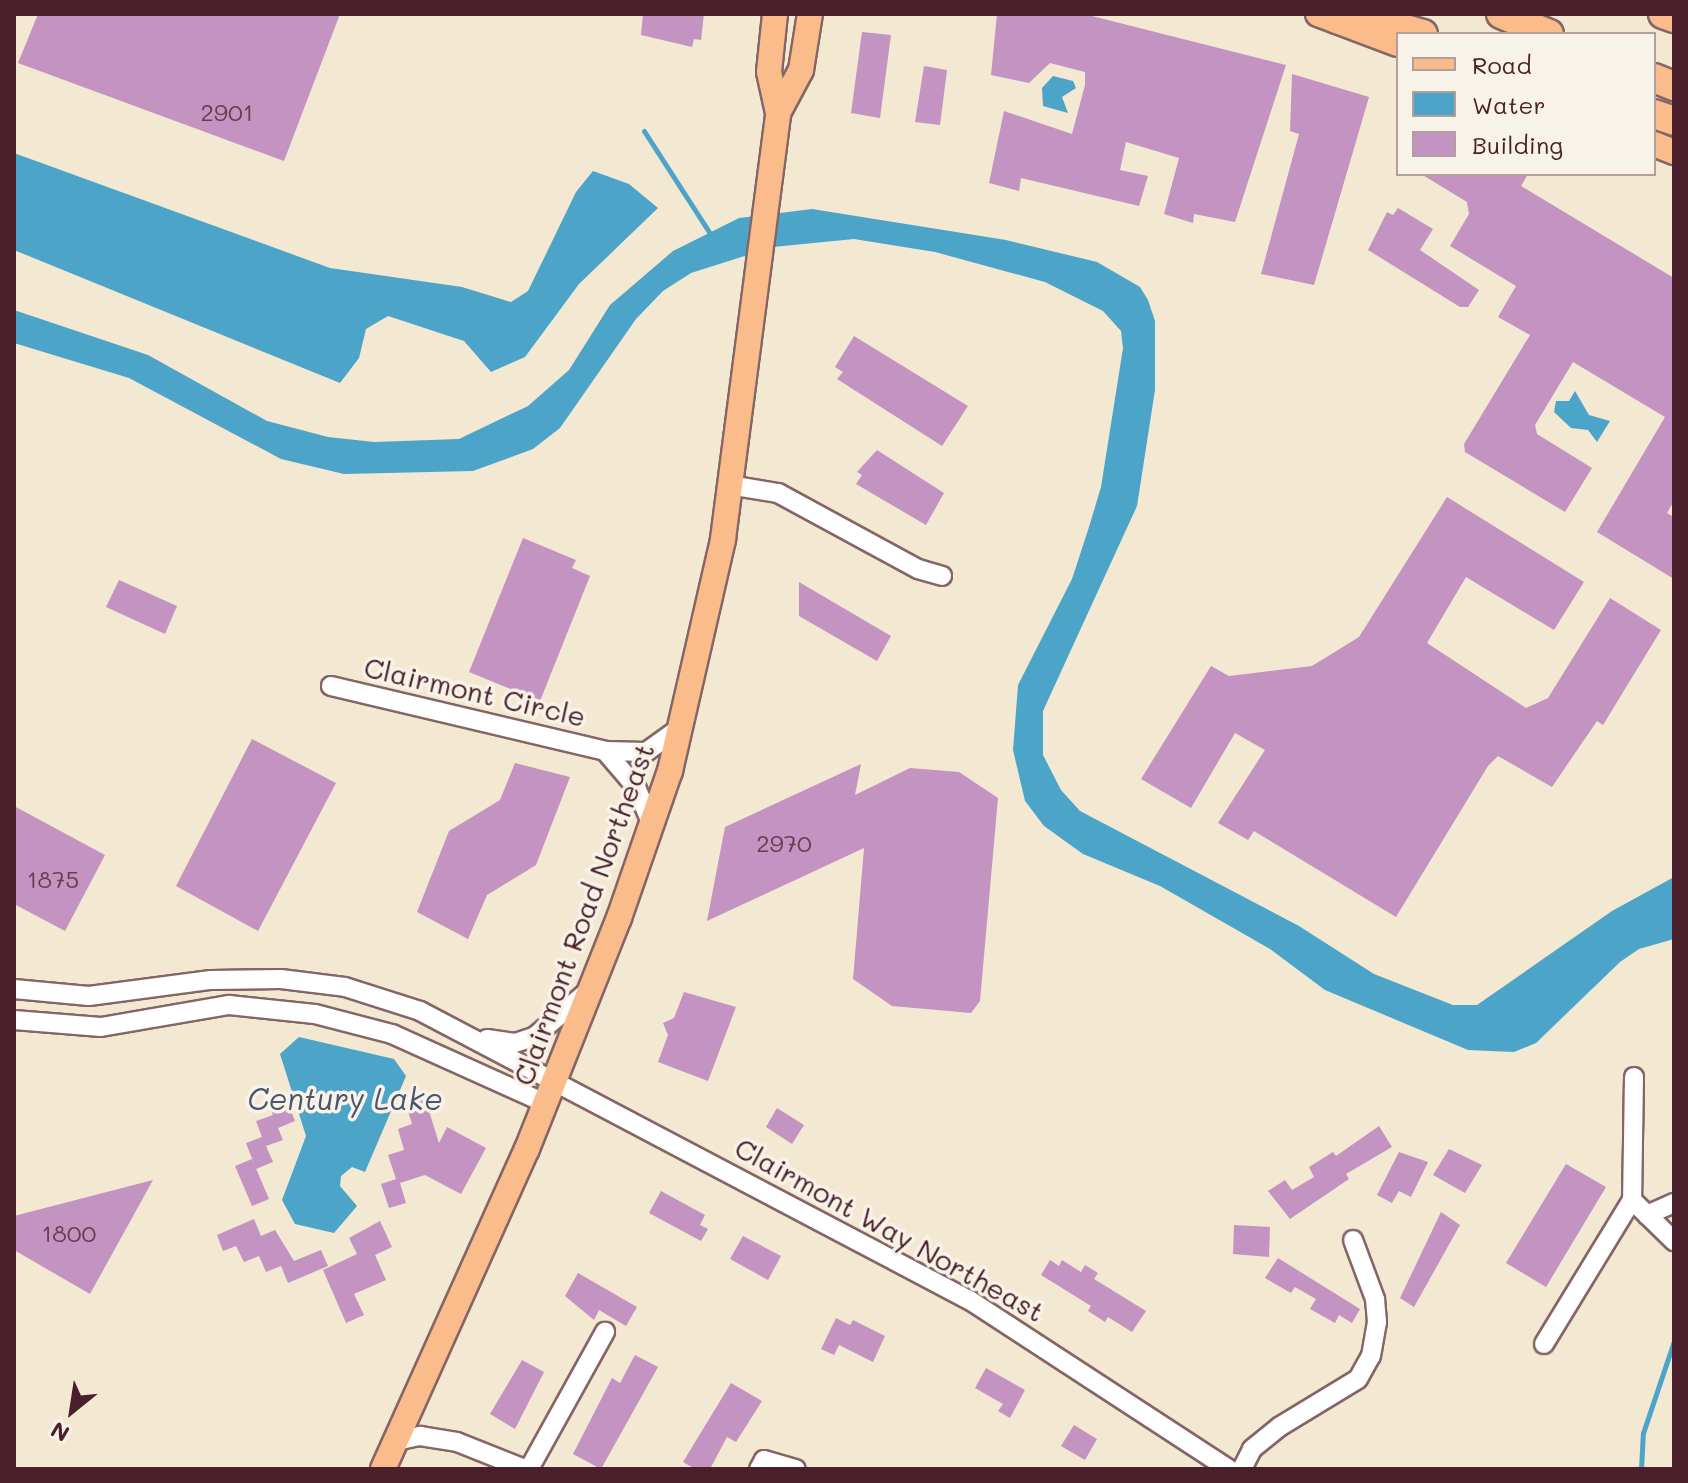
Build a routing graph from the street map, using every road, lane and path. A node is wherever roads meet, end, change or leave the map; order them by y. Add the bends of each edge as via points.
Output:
1 (775, 14) edge
2 (810, 14) edge
3 (1501, 14) edge
4 (1663, 14) edge
5 (1328, 17) edge
6 (1674, 18) edge
7 (1416, 32) edge
8 (1544, 32) edge
9 (1396, 43) edge
10 (778, 113) junction
11 (729, 485) junction
12 (942, 576) dead end
13 (331, 686) dead end
14 (683, 725) junction
15 (605, 751) junction
16 (653, 827) junction
17 (592, 987) junction
18 (14, 989) edge
19 (14, 1020) edge
20 (456, 1027) junction
21 (1634, 1077) dead end
22 (550, 1093) junction
23 (1632, 1200) junction
24 (1674, 1203) edge
25 (1647, 1215) junction
26 (1353, 1240) dead end
27 (1674, 1241) edge
28 (605, 1332) dead end
29 (1544, 1344) dead end
30 (396, 1441) junction
31 (383, 1469) edge
32 (527, 1469) edge
33 (759, 1469) edge
34 (796, 1469) edge
35 (1229, 1469) edge
36 (1242, 1469) edge

1 - 10 main road, Clairmont Road Northeast via 769,72
2 - 10 main road, Clairmont Road Northeast via 801,70
3 - 8 highway
4 - 6 highway
5 - 7 highway via 1370,19
5 - 9 main road
10 - 11 main road, Clairmont Road Northeast
11 - 12 street via 778,493 918,569
11 - 14 main road, Clairmont Road Northeast via 705,633
13 - 15 street, Clairmont Circle
14 - 15 street, Clairmont Circle via 646,752
14 - 16 main road, Clairmont Road Northeast
15 - 16 street, Clairmont Circle via 636,787
16 - 17 main road, Clairmont Road Northeast
17 - 20 street via 543,1032 523,1041 498,1042
17 - 22 main road, Clairmont Road Northeast
18 - 20 street via 89,996 211,980 281,979 364,992
19 - 22 street via 101,1027 229,1005 315,1014 392,1034
20 - 22 street
21 - 23 street
22 - 30 main road, Clairmont Road Northeast
22 - 35 street, Clairmont Way Northeast via 661,1133 971,1301
23 - 25 street
23 - 29 street
24 - 25 street
25 - 27 street
26 - 36 street via 1375,1299 1371,1356 1358,1379 1279,1427 1252,1449
28 - 32 street
30 - 31 main road, Clairmont Road Northeast
30 - 32 street via 420,1436 457,1442
33 - 34 street via 764,1460

